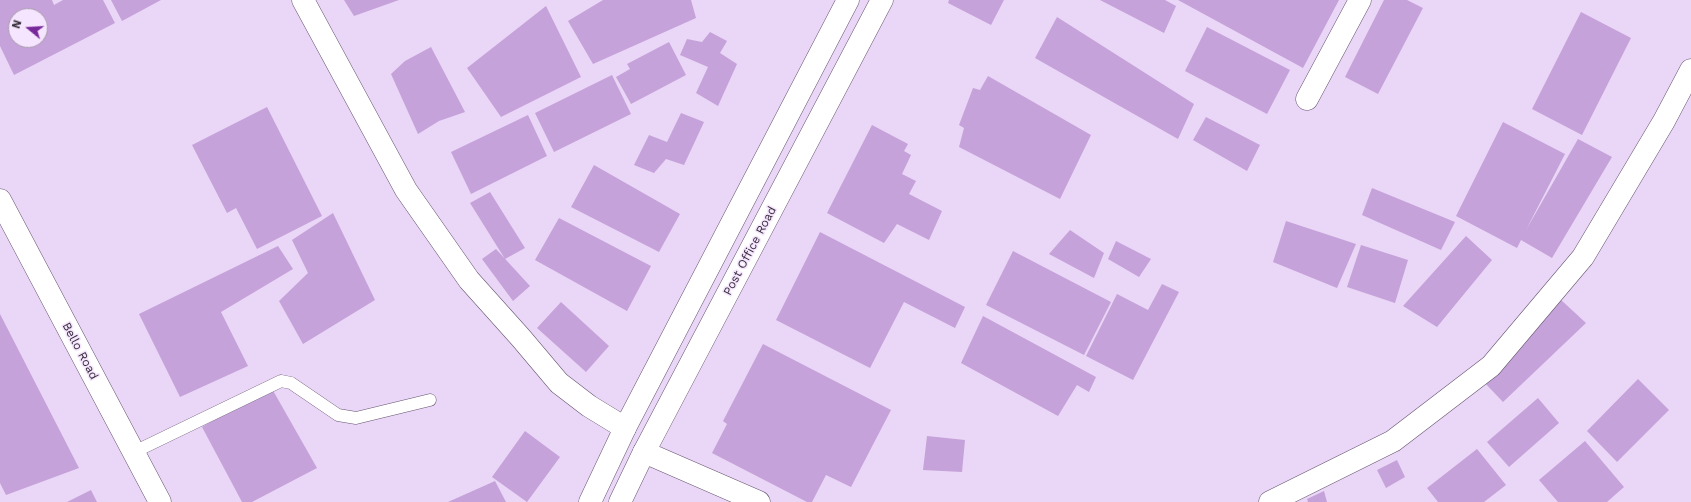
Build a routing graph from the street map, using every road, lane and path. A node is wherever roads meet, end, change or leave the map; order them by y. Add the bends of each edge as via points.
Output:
1 (303, 0) edge
2 (848, 0) edge
3 (882, 0) edge
4 (1360, 0) edge
5 (1691, 70) edge
6 (1307, 99) dead end
7 (0, 200) edge
8 (430, 400) dead end
9 (625, 428) junction
10 (134, 452) junction
11 (644, 452) junction
12 (160, 502) edge
13 (590, 502) edge
14 (620, 502) edge
15 (759, 502) edge
16 (1270, 502) edge

1 - 9 street via 406,190 469,280 559,383 588,406
2 - 9 street
3 - 11 street, Post Office Road
4 - 6 street
5 - 16 street via 1664,121 1583,257 1491,366 1393,442
7 - 10 street, Bello Road
8 - 10 lane via 356,418 338,415 291,383 281,381
9 - 13 street
10 - 12 street, Bello Road
11 - 14 street, Post Office Road
11 - 15 street

